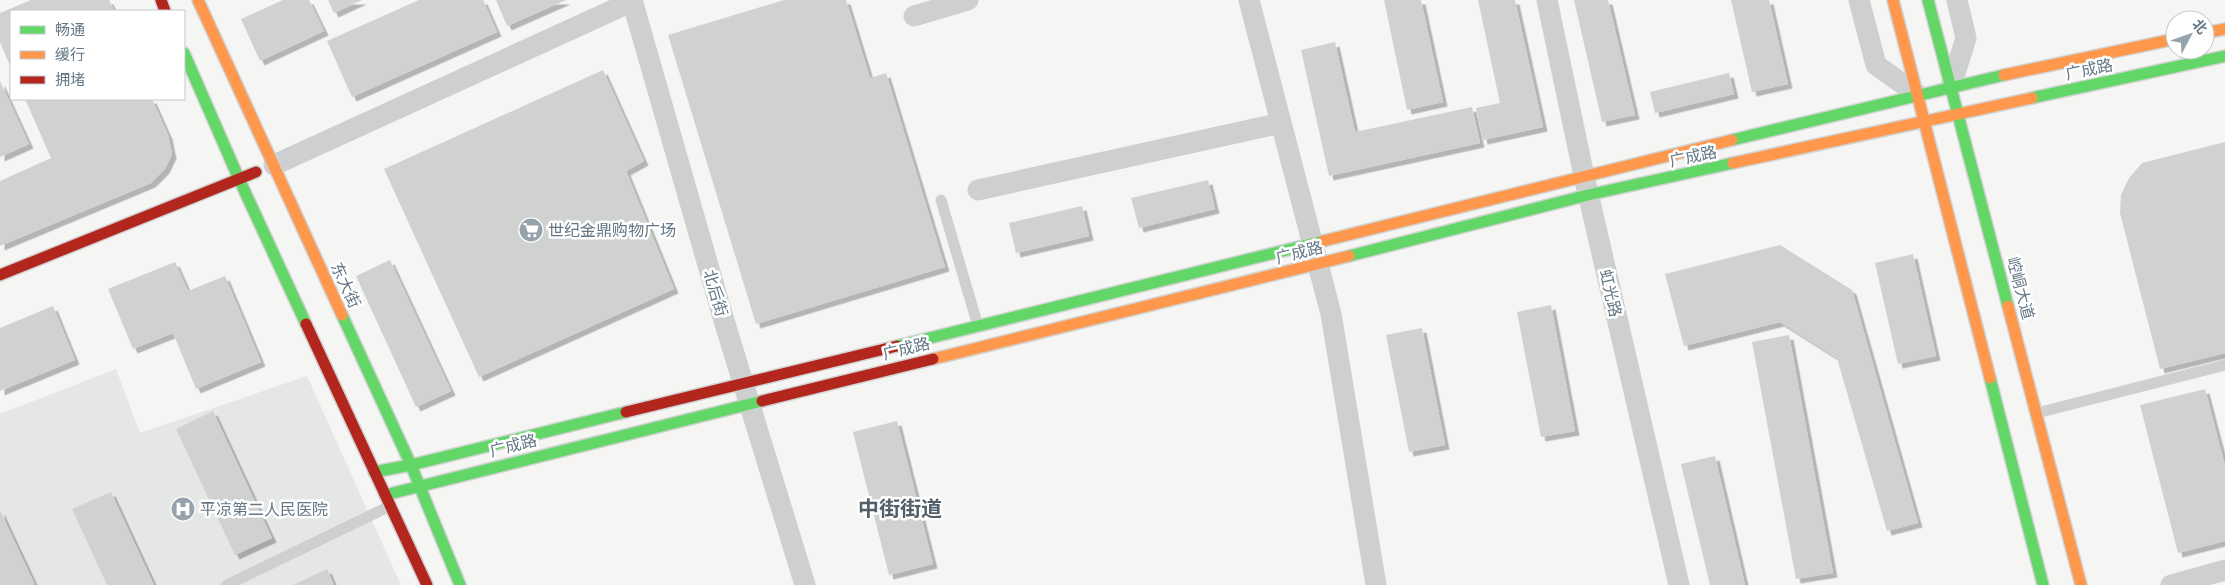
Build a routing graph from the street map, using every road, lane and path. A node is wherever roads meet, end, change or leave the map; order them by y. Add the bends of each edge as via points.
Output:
1 (198, 0) edge
2 (968, 0) edge
3 (1249, 0) edge
4 (1547, 0) edge
5 (1859, 0) edge
6 (1893, 0) edge
7 (1928, 0) edge
8 (1957, 0) edge
9 (633, 1) edge
10 (914, 16) dead end
11 (2165, 41) edge
12 (185, 55) edge
13 (2225, 56) edge
14 (1951, 86) junction
15 (1917, 94) junction
16 (1959, 115) junction
17 (1924, 122) junction
18 (1281, 123) junction
19 (274, 165) junction
20 (239, 179) junction
21 (1586, 186) junction
22 (978, 190) dead end
23 (941, 200) dead end
24 (1312, 243) junction
25 (1318, 264) junction
26 (0, 275) edge
27 (978, 326) junction
28 (2225, 365) edge
29 (746, 393) junction
30 (2036, 413) junction
31 (411, 465) junction
32 (374, 472) junction
33 (419, 485) junction
34 (388, 501) junction
35 (2225, 570) edge
36 (227, 585) edge
37 (427, 585) edge
38 (460, 585) edge
39 (805, 585) edge
40 (1376, 585) edge
41 (1679, 585) edge
42 (2043, 585) edge
43 (2081, 585) edge
44 (2171, 585) edge

1 - 19 main road, 东大街
2 - 10 street
3 - 18 street
4 - 21 street, 虹光路
5 - 15 street via 1876,64
6 - 15 main road
7 - 14 main road, 崆峒大道
8 - 14 street via 1966,38
9 - 19 street
9 - 29 street, 北后街
11 - 14 main road, 广成路
12 - 20 main road
13 - 16 main road, 广成路
14 - 15 main road, 广成路
14 - 16 main road, 崆峒大道
15 - 17 main road
15 - 21 main road, 广成路
16 - 17 main road, 广成路
16 - 30 main road, 崆峒大道
17 - 21 main road, 广成路
17 - 42 main road
18 - 22 street
18 - 24 street
19 - 20 main road
19 - 31 main road, 东大街
20 - 26 main road
20 - 32 main road
21 - 24 main road, 广成路
21 - 25 main road, 广成路
21 - 41 street, 虹光路
23 - 27 lane
24 - 25 street
24 - 27 main road, 广成路
25 - 29 main road, 广成路
25 - 40 street via 1331,314
27 - 29 main road, 广成路
28 - 30 lane
29 - 31 main road, 广成路
29 - 33 main road, 广成路
29 - 39 street, 北后街
30 - 43 main road, 崆峒大道
31 - 32 main road, 广成路
31 - 33 main road, 东大街
32 - 34 main road
33 - 34 main road, 广成路
33 - 38 main road, 东大街
34 - 36 lane
34 - 37 main road
35 - 44 street

